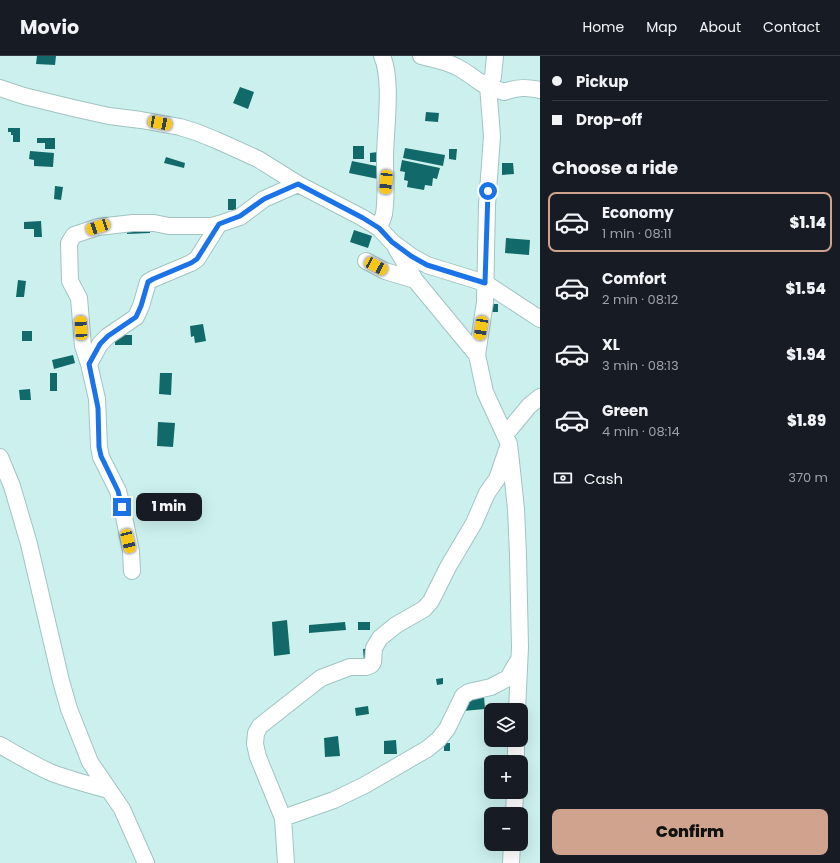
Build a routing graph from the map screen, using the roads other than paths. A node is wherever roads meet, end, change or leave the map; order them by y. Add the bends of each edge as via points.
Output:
1 (382, 56) edge
2 (421, 56) edge
3 (494, 56) edge
4 (491, 81) junction
5 (0, 88) edge
6 (540, 90) edge
7 (298, 184) junction
8 (219, 224) junction
9 (379, 228) junction
10 (392, 242) junction
11 (366, 261) dead end
12 (415, 280) junction
13 (485, 283) junction
14 (540, 319) edge
15 (477, 355) junction
16 (89, 364) junction
17 (540, 397) edge
18 (507, 439) junction
19 (0, 457) edge
20 (132, 571) dead end
21 (519, 660) junction
22 (517, 703) edge
23 (0, 745) edge
24 (109, 790) junction
25 (283, 818) junction
26 (512, 851) edge
27 (146, 863) edge
28 (286, 863) edge
29 (511, 863) edge

1 - 9 street via 387,74 386,182 384,215
2 - 4 street via 455,66 486,86
3 - 4 street
4 - 6 street via 504,92 526,87
4 - 13 street via 492,136
5 - 7 street via 73,108 196,132 258,159
7 - 8 street via 264,199 240,216
7 - 9 street
8 - 16 street via 197,259 148,282 136,317 108,336 100,344
8 - 16 street via 169,226 133,223 98,227 74,235 69,243 70,281 79,298 83,346
9 - 10 street
10 - 12 street
10 - 13 street via 427,265
11 - 12 street via 385,271
12 - 15 street
13 - 14 street
13 - 15 street via 485,302
15 - 18 street via 486,392
16 - 20 street via 98,408 99,447 118,491 131,551
17 - 18 street via 529,406
18 - 21 street via 518,533
18 - 25 street via 497,478 431,602 380,638 374,648 371,665 350,667 321,678 260,726 255,744 258,757
19 - 24 street via 12,486 29,544 69,709 90,762
21 - 22 street
21 - 25 street via 508,678 491,687 463,696 446,729 427,749 353,791
23 - 24 street via 52,773
24 - 27 street via 126,816
25 - 28 street
26 - 29 street

